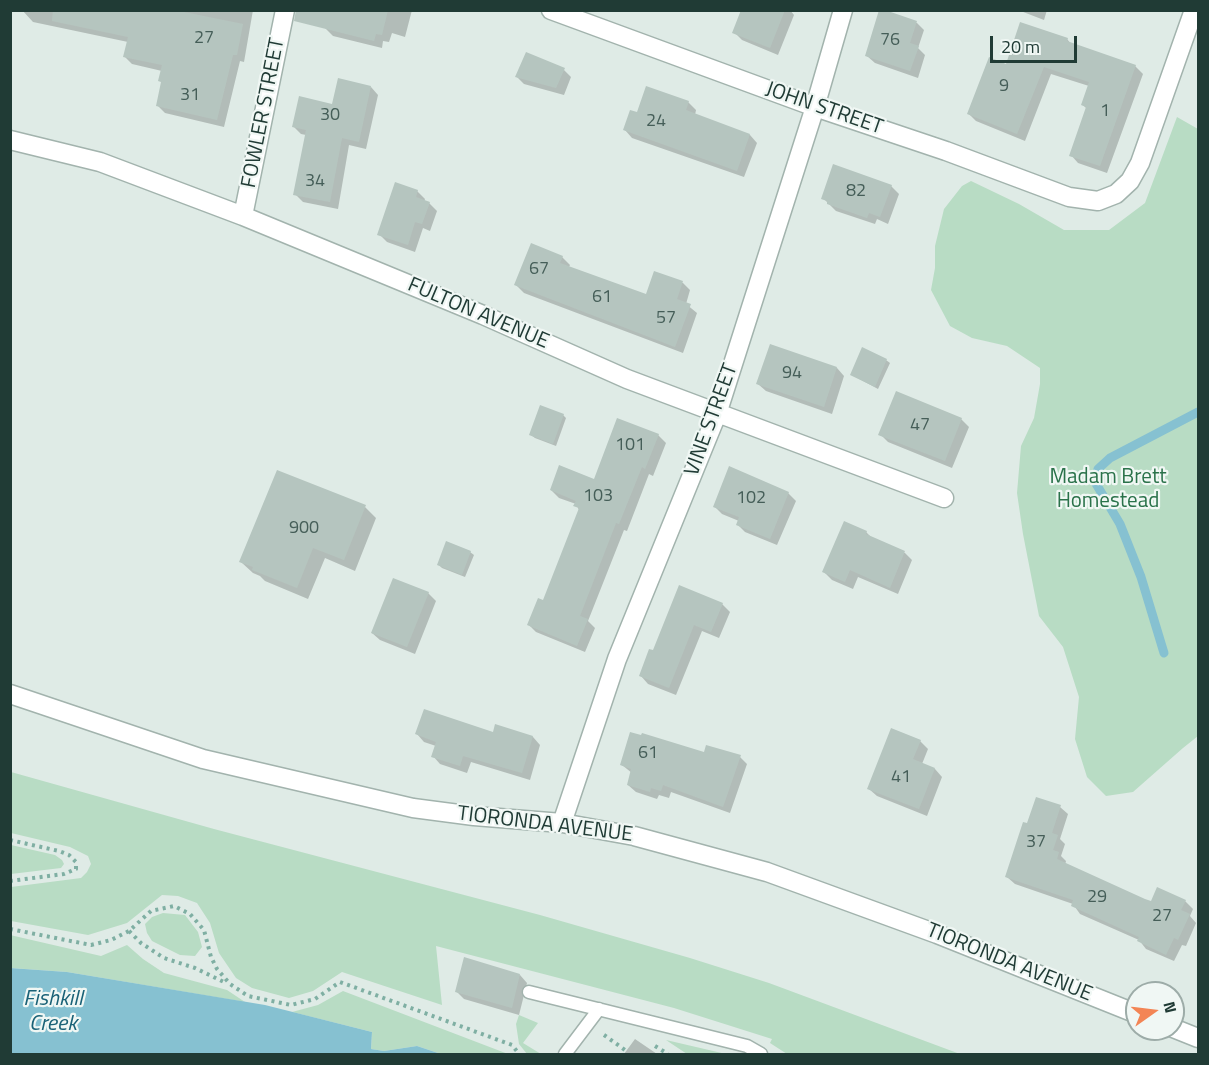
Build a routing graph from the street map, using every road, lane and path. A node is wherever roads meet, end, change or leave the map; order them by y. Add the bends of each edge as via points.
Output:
1 (285, 10) edge
2 (551, 10) edge
3 (843, 10) edge
4 (1194, 10) edge
5 (815, 107) junction
6 (10, 140) edge
7 (243, 216) junction
8 (717, 414) junction
9 (944, 498) dead end
10 (10, 694) edge
11 (562, 823) junction
12 (10, 840) edge
13 (10, 881) edge
14 (10, 929) edge
15 (129, 931) junction
16 (230, 984) junction
17 (529, 992) dead end
18 (599, 1009) junction
19 (1125, 1009) edge
20 (519, 1054) edge
21 (565, 1054) edge
22 (761, 1054) edge

1 - 7 street, FOWLER STREET
2 - 5 street, JOHN STREET
3 - 5 street, VINE STREET
4 - 5 street, JOHN STREET via 1140,163 1130,181 1116,194 1098,201 1069,197
5 - 8 street, VINE STREET
6 - 7 street, FULTON AVENUE via 100,162
7 - 8 street, FULTON AVENUE
8 - 9 street, FULTON AVENUE
8 - 11 street, VINE STREET via 617,659
10 - 11 street, TIORONDA AVENUE via 214,762 413,808
11 - 19 street, TIORONDA AVENUE via 634,836 767,872 937,933
12 - 13 path via 69,855 76,862 76,869
14 - 15 path via 91,945
15 - 16 path via 164,958
15 - 16 path via 151,911 174,906 190,914 204,930 211,957
16 - 20 path via 248,996 291,1005 315,999 340,982 512,1045
17 - 18 lane
18 - 21 lane
18 - 22 lane via 747,1046

